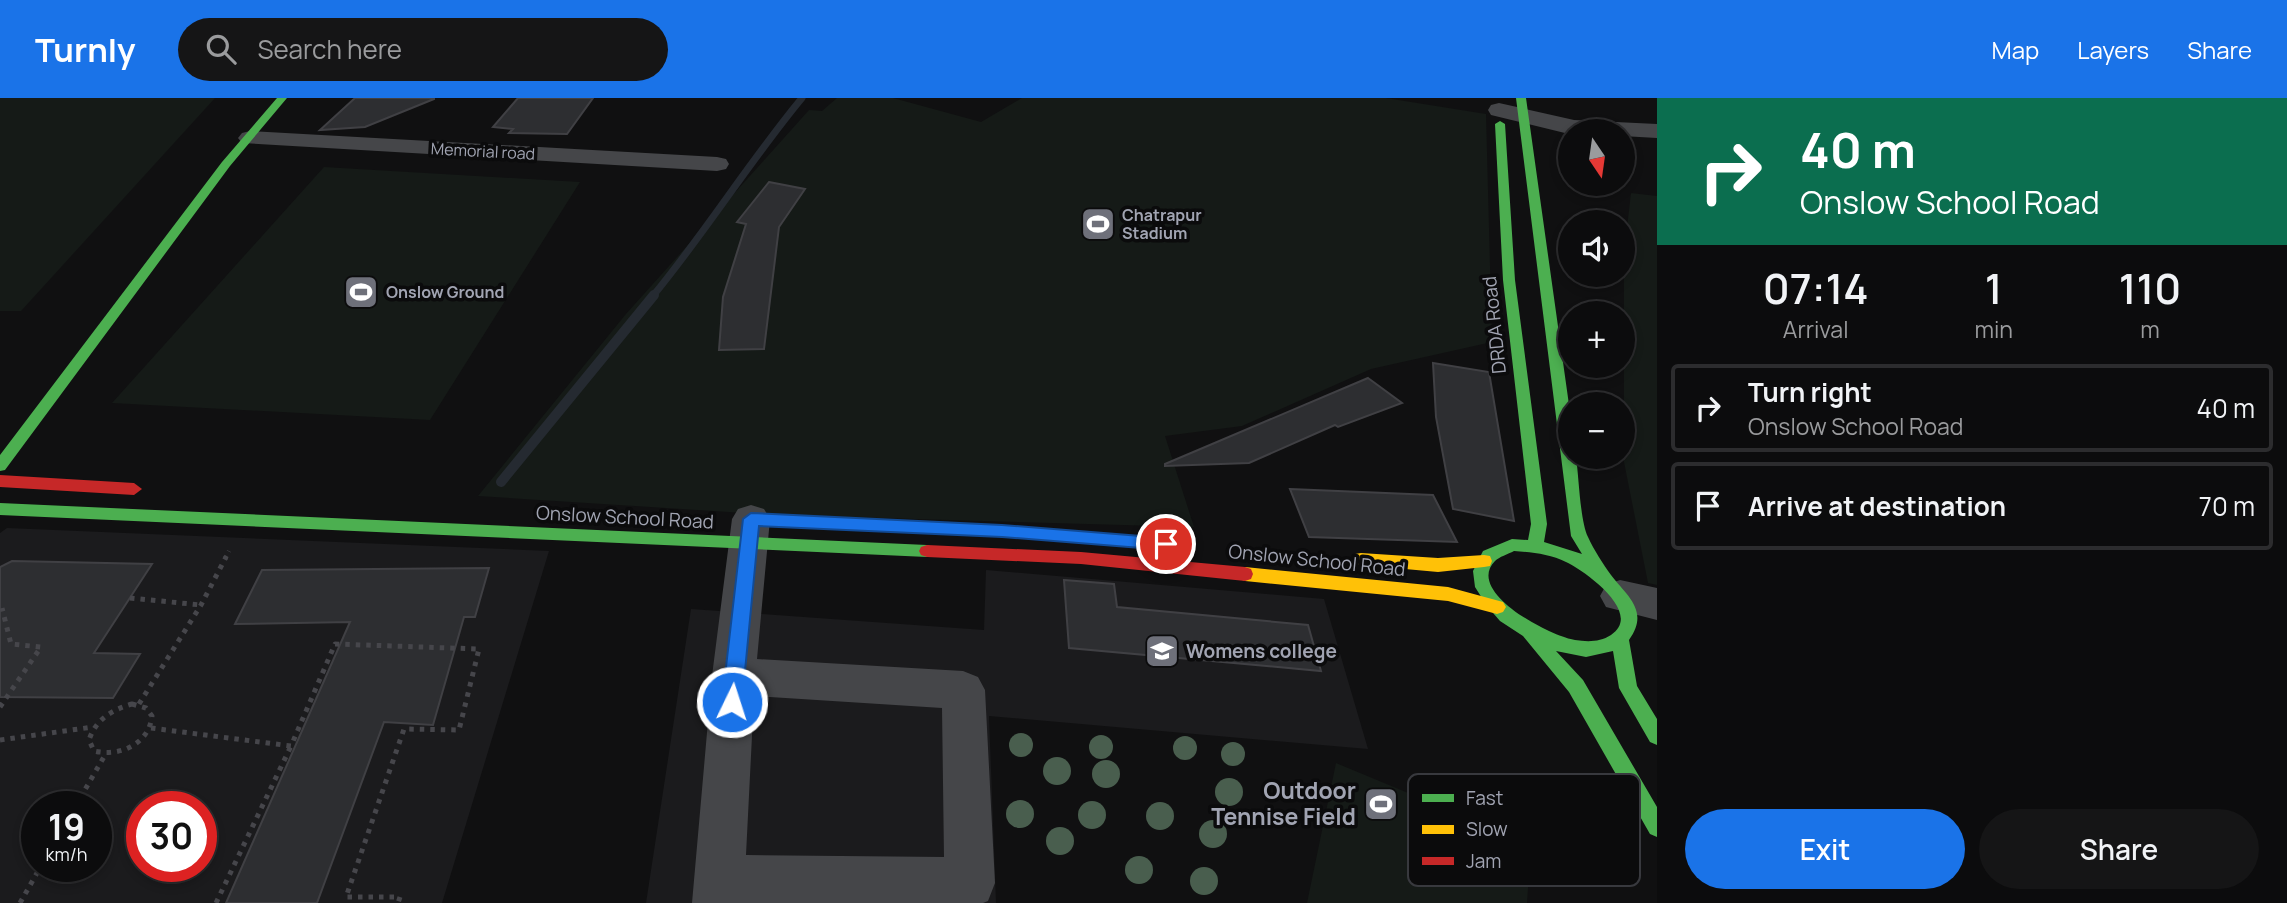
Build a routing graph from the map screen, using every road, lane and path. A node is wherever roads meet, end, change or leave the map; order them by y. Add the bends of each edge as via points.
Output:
1 (282, 98) edge
2 (1498, 104) edge
3 (1522, 107) edge
4 (1558, 121) edge
5 (1635, 130) edge
6 (1657, 131) edge
7 (250, 138) junction
8 (1635, 141) edge
9 (1657, 146) edge
10 (717, 164) dead end
11 (0, 466) edge
12 (0, 481) edge
13 (145, 490) dead end
14 (0, 509) edge
15 (244, 521) junction
16 (750, 526) junction
17 (1535, 546) junction
18 (1343, 558) dead end
19 (1484, 561) junction
20 (1627, 593) edge
21 (130, 598) dead end
22 (201, 605) junction
23 (1497, 607) junction
24 (2, 608) dead end
25 (1530, 633) junction
26 (1621, 641) junction
27 (734, 676) junction
28 (139, 704) junction
29 (0, 707) edge
30 (94, 727) junction
31 (150, 728) junction
32 (1657, 736) edge
33 (0, 740) edge
34 (291, 746) junction
35 (105, 755) junction
36 (1627, 774) edge
37 (84, 791) edge
38 (1640, 797) edge
39 (1657, 827) edge
40 (32, 882) edge
41 (719, 892) edge
42 (20, 903) edge
43 (216, 903) edge
44 (398, 903) edge

1 - 7 main road
2 - 3 street
2 - 17 main road, DRDA Road via 1509,280 1539,524
3 - 4 street
3 - 20 main road via 1579,536
5 - 6 street
7 - 10 street, Memorial road
7 - 11 main road
8 - 9 street
12 - 13 main road
14 - 15 main road, Onslow School Road
15 - 16 main road, Onslow School Road
15 - 22 path
16 - 23 main road, Onslow School Road via 1448,594
16 - 27 street
17 - 19 main road, Onslow School Road via 1504,548
17 - 20 main road via 1568,556
18 - 19 main road, Onslow School Road via 1438,565
19 - 23 main road via 1482,576
20 - 26 main road via 1629,629
21 - 22 path
22 - 28 path
23 - 25 main road
24 - 29 path via 10,643 41,647
25 - 26 main road via 1579,649 1605,648
25 - 36 main road via 1576,686
26 - 32 main road via 1628,688
27 - 41 street
27 - 41 street via 962,690 970,883
28 - 30 path via 112,711
28 - 31 path via 153,713
30 - 33 path
30 - 35 path via 90,746
31 - 34 path
31 - 35 path via 137,744
34 - 43 path
34 - 44 path via 335,644 479,649 459,730 404,729 346,897 400,897
35 - 37 path
38 - 39 main road
40 - 42 path

